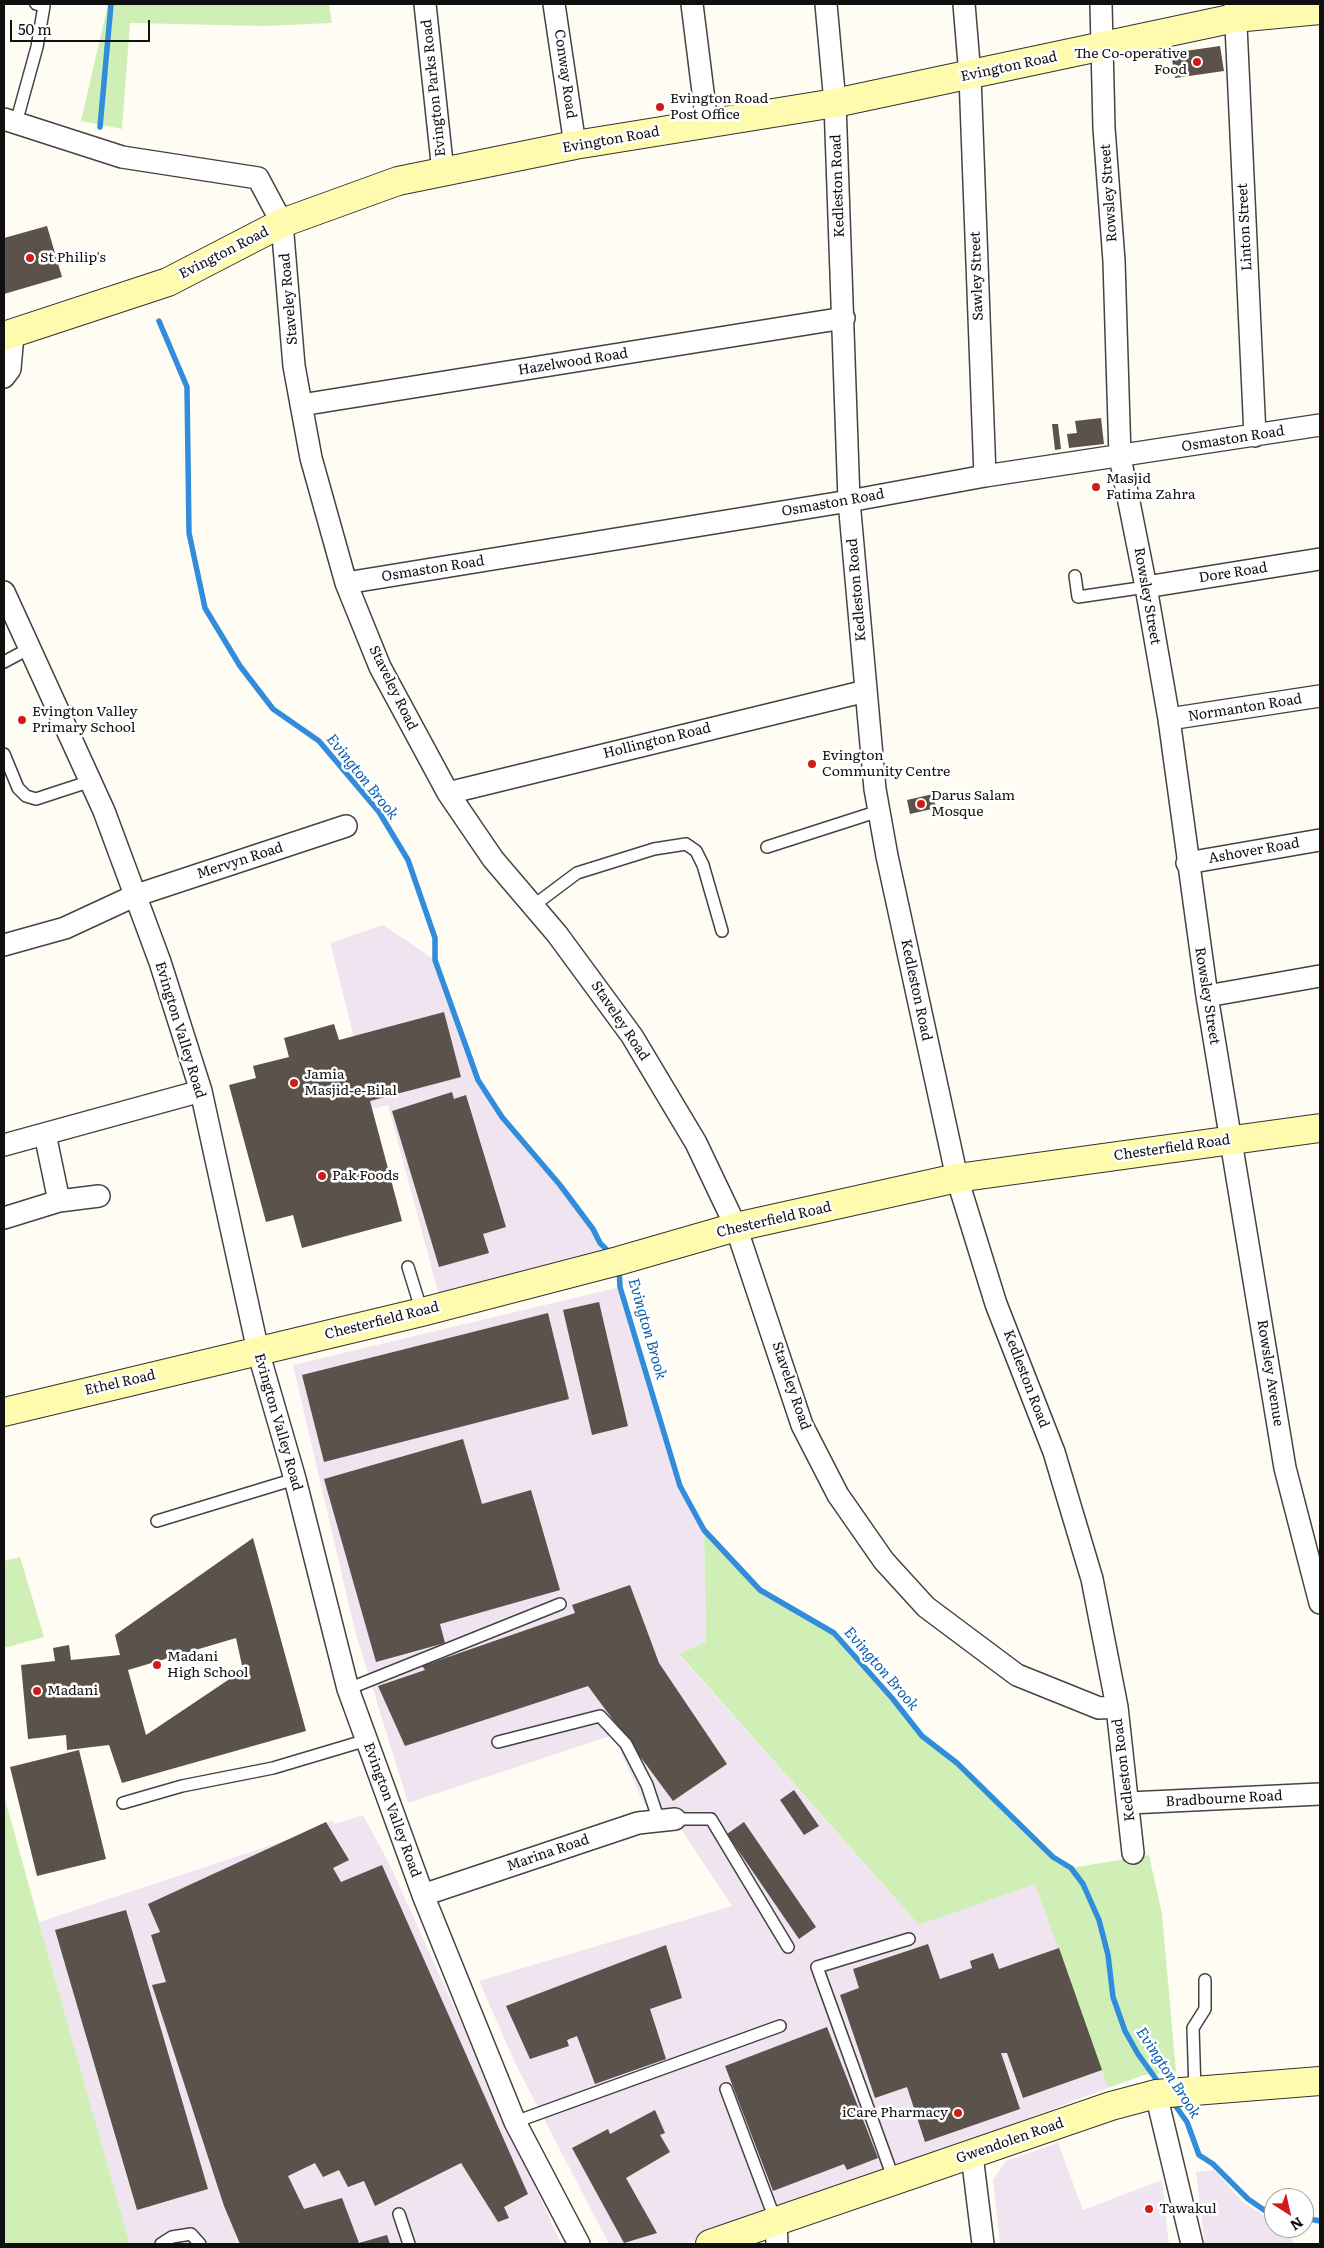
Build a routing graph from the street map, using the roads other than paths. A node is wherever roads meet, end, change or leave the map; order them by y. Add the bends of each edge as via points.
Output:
1 (36, 4) edge
2 (425, 4) edge
3 (554, 4) edge
4 (692, 4) edge
5 (826, 4) edge
6 (964, 4) edge
7 (1101, 4) edge
8 (1320, 10) edge
9 (1235, 11) edge
10 (1101, 47) junction
11 (970, 76) junction
12 (835, 103) junction
13 (10, 120) edge
14 (707, 124) junction
15 (575, 145) junction
16 (443, 172) junction
17 (282, 223) junction
18 (844, 318) junction
19 (8, 335) edge
20 (4, 378) edge
21 (301, 405) junction
22 (1320, 425) edge
23 (1255, 436) junction
24 (1120, 457) junction
25 (985, 476) junction
26 (849, 501) junction
27 (1320, 559) edge
28 (1075, 576) dead end
29 (346, 583) junction
30 (1146, 587) junction
31 (4, 592) edge
32 (30, 648) junction
33 (4, 662) edge
34 (866, 691) junction
35 (1320, 696) edge
36 (1169, 719) junction
37 (4, 754) edge
38 (91, 781) junction
39 (448, 793) junction
40 (879, 811) junction
41 (346, 826) dead end
42 (1320, 840) edge
43 (767, 847) dead end
44 (1187, 863) junction
45 (134, 896) junction
46 (533, 906) junction
47 (722, 931) dead end
48 (4, 946) edge
49 (1320, 976) edge
50 (1207, 996) junction
51 (201, 1091) junction
52 (1320, 1128) edge
53 (45, 1134) junction
54 (1232, 1140) junction
55 (4, 1145) edge
56 (957, 1178) junction
57 (99, 1196) dead end
58 (59, 1201) junction
59 (4, 1218) edge
60 (736, 1228) junction
61 (408, 1267) dead end
62 (422, 1312) junction
63 (247, 1353) junction
64 (4, 1412) edge
65 (295, 1479) junction
66 (157, 1521) dead end
67 (1320, 1603) edge
68 (560, 1604) dead end
69 (348, 1689) junction
70 (1116, 1707) junction
71 (367, 1740) junction
72 (498, 1742) dead end
73 (1320, 1794) edge
74 (122, 1803) dead end
75 (1128, 1803) junction
76 (667, 1820) junction
77 (1134, 1853) dead end
78 (423, 1895) junction
79 (909, 1939) dead end
80 (788, 1947) dead end
81 (1205, 1980) dead end
82 (780, 2026) dead end
83 (1320, 2081) edge
84 (726, 2089) dead end
85 (1171, 2093) junction
86 (515, 2122) junction
87 (972, 2155) junction
88 (894, 2182) junction
89 (399, 2214) dead end
90 (777, 2233) edge
91 (161, 2244) edge
92 (200, 2244) edge
93 (409, 2244) edge
94 (579, 2244) edge
95 (710, 2244) edge
96 (983, 2244) edge
97 (1192, 2244) edge

1 - 13 lane via 44,6 37,47
2 - 16 street, Evington Parks Road
3 - 15 street, Conway Road
4 - 14 street
5 - 12 street, Kedleston Road
6 - 11 street, Sawley Street
7 - 10 street, Rowsley Street
8 - 9 street, Evington Road
9 - 10 street, Evington Road
9 - 23 street, Linton Street
10 - 11 street, Evington Road
10 - 24 street, Rowsley Street via 1114,261
11 - 12 street, Evington Road
11 - 25 street, Sawley Street
12 - 14 street, Evington Road
12 - 18 street, Kedleston Road
13 - 17 street via 122,157 258,178
14 - 15 street, Evington Road
15 - 16 street, Evington Road
16 - 17 street, Evington Road via 398,181
17 - 19 street, Evington Road via 168,282
17 - 21 street, Staveley Road via 294,366
18 - 21 street, Hazelwood Road
18 - 26 street, Kedleston Road
19 - 20 street via 10,369
21 - 29 street, Staveley Road via 311,458
22 - 23 street, Osmaston Road
23 - 24 street, Osmaston Road
24 - 25 street, Osmaston Road
24 - 30 street, Rowsley Street
25 - 26 street, Osmaston Road
26 - 29 street, Osmaston Road
26 - 34 street, Kedleston Road
27 - 30 street, Dore Road
28 - 30 lane via 1078,597
29 - 39 street, Staveley Road via 380,667
30 - 36 street, Rowsley Street
31 - 32 street, Evington Valley Road
32 - 33 lane
32 - 38 street, Evington Valley Road
34 - 39 street, Hollington Road
34 - 40 street, Kedleston Road
35 - 36 street, Normanton Road
36 - 44 street, Rowsley Street
37 - 38 lane via 18,788 26,796 36,799
38 - 45 street, Evington Valley Road
39 - 46 street, Staveley Road via 494,859
40 - 43 lane
40 - 56 street, Kedleston Road via 886,856
41 - 45 street, Mervyn Road
42 - 44 street, Ashover Road
44 - 50 street, Rowsley Street
45 - 48 street, Mervyn Road via 65,928
45 - 51 street, Evington Valley Road via 160,962
46 - 47 lane via 577,873 654,849 686,844 696,851 703,865
46 - 60 street, Staveley Road via 632,1036 696,1143
49 - 50 street
50 - 54 street, Rowsley Street
51 - 53 street
51 - 63 street, Evington Valley Road
52 - 54 street, Chesterfield Road
53 - 55 street
53 - 58 street
54 - 56 street, Chesterfield Road
54 - 67 street, Rowsley Avenue via 1285,1468
56 - 60 street, Chesterfield Road
56 - 70 street, Kedleston Road via 996,1304 1054,1452 1092,1579
57 - 58 street
58 - 59 street
60 - 62 street, Chesterfield Road
60 - 70 street, Staveley Road via 802,1424 838,1494 884,1561 926,1607 1017,1675 1099,1708
61 - 62 lane
62 - 63 street, Chesterfield Road
63 - 64 street, Ethel Road
63 - 65 street, Evington Valley Road
65 - 66 lane
65 - 69 street, Evington Valley Road
68 - 69 lane
69 - 71 street, Evington Valley Road
70 - 75 street, Kedleston Road
71 - 74 lane via 273,1768 182,1786
71 - 78 street, Evington Valley Road
72 - 76 lane via 600,1716 626,1744
73 - 75 street, Bradbourne Road
75 - 77 street, Kedleston Road
76 - 78 street, Marina Road via 638,1823
76 - 80 lane via 711,1819
78 - 86 street, Evington Valley Road
79 - 88 lane via 817,1967
81 - 85 lane via 1205,2009 1193,2028
82 - 86 lane
83 - 85 street, Gwendolen Road
84 - 90 lane
85 - 87 street, Gwendolen Road via 1111,2106
85 - 97 street
86 - 94 street, Evington Valley Road
87 - 88 street, Gwendolen Road
87 - 96 street
88 - 90 street, Gwendolen Road
89 - 93 lane
90 - 95 street, Gwendolen Road
91 - 92 lane via 172,2237 191,2234

